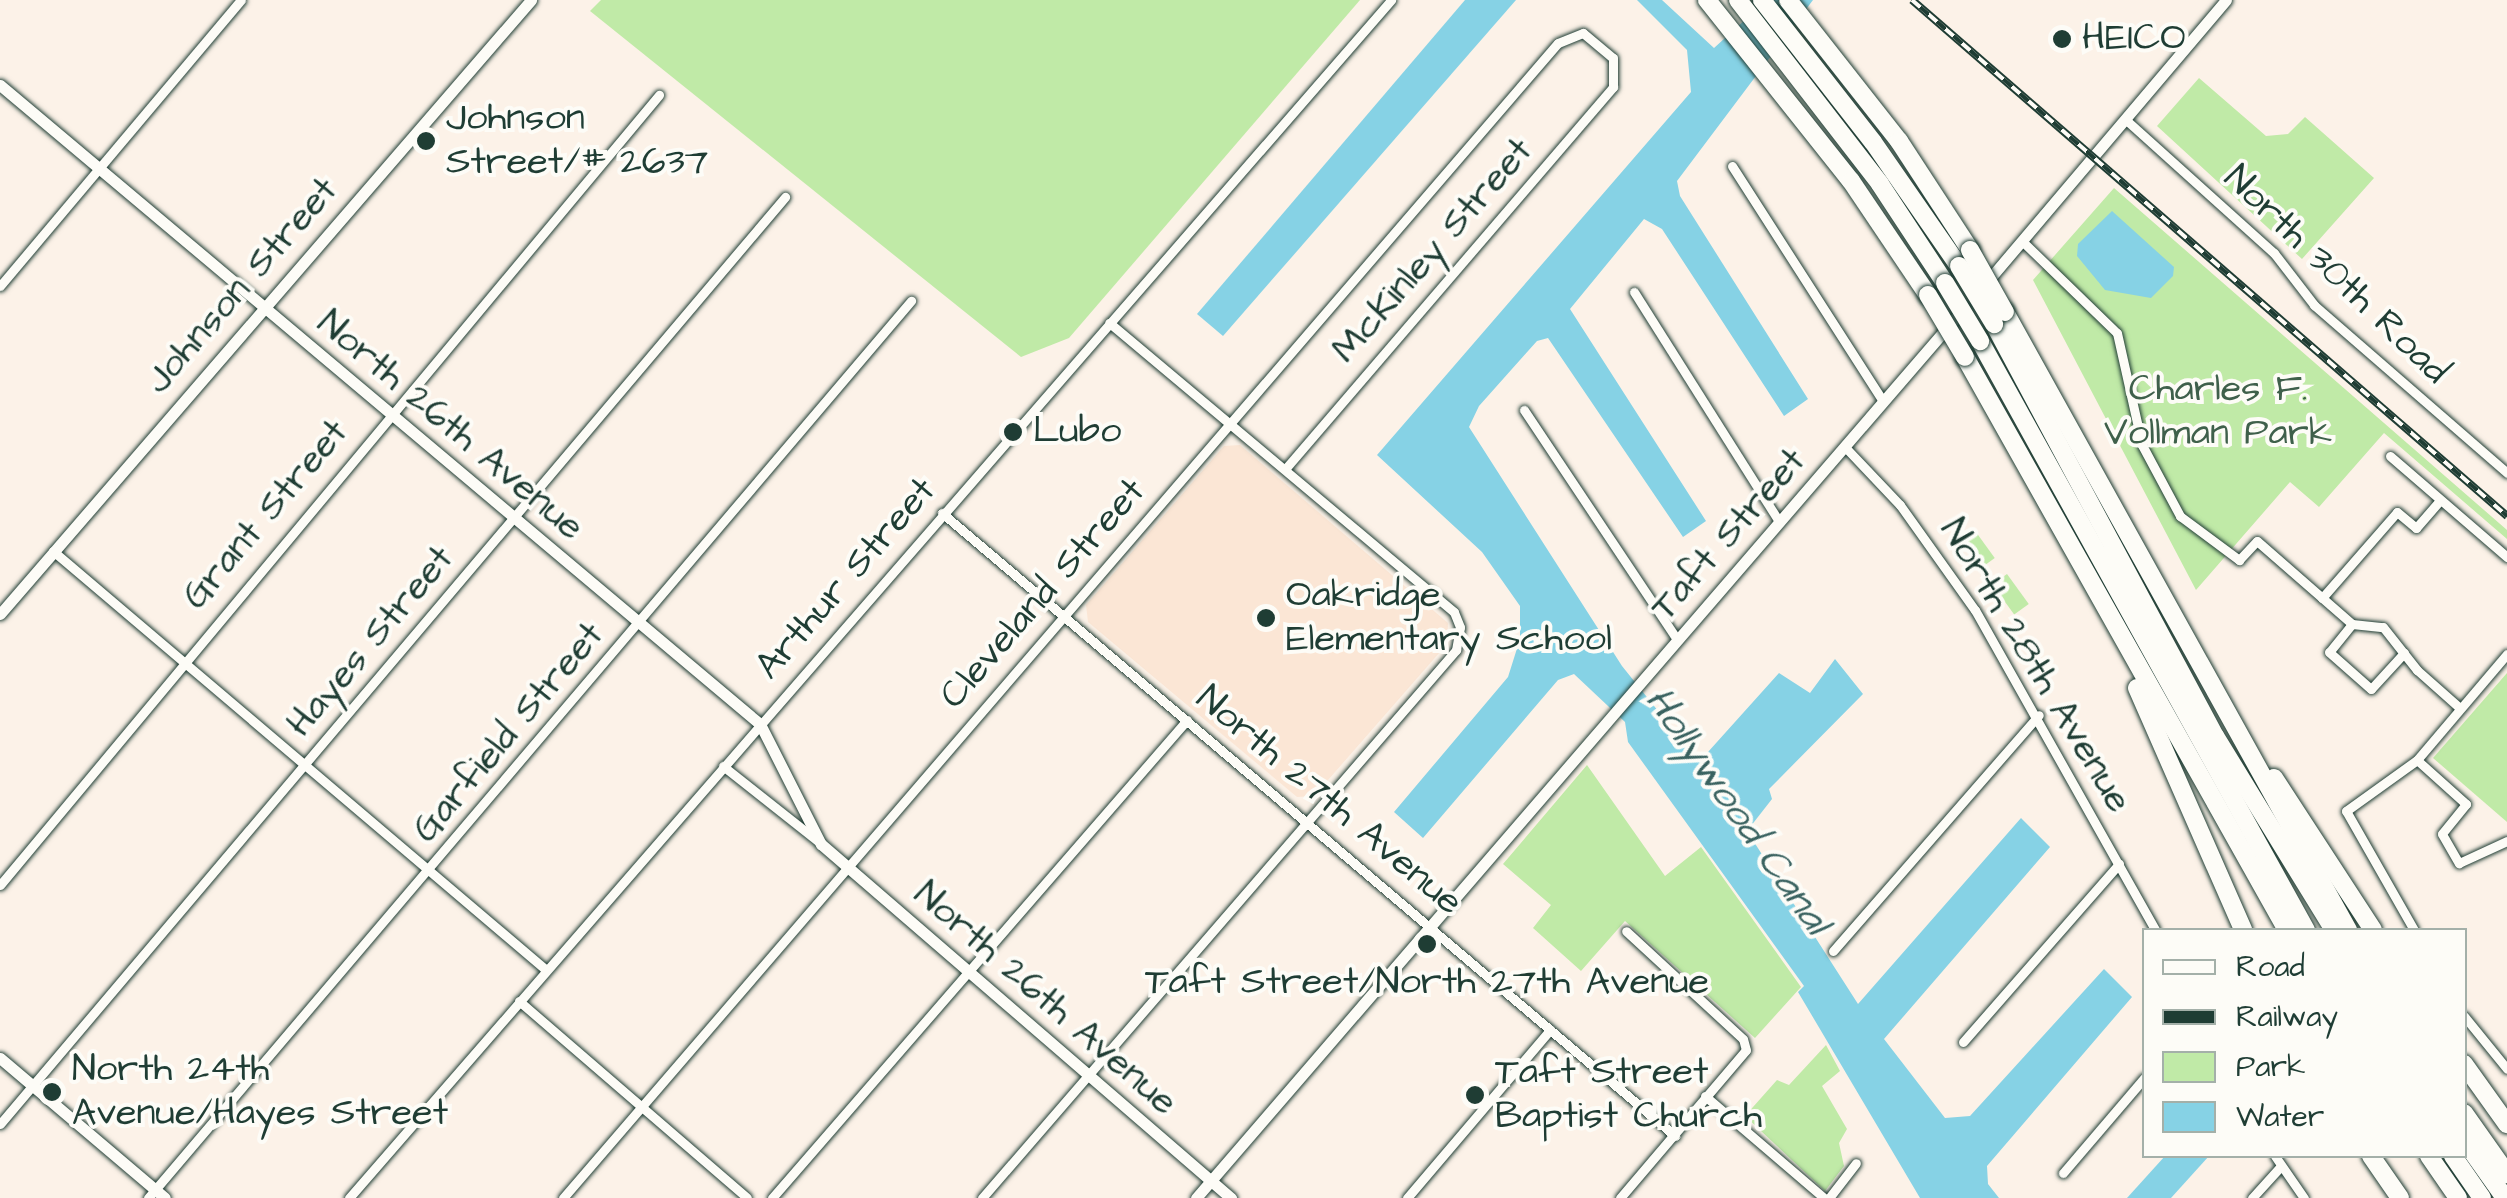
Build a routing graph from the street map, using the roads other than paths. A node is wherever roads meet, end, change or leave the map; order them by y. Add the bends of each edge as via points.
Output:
1 (241, 0) edge
2 (531, 0) edge
3 (1391, 0) edge
4 (1708, 0) edge
5 (1788, 0) edge
6 (2226, 0) edge
7 (1748, 2) edge
8 (1617, 69) joint
9 (0, 85) edge
10 (659, 95) dead end
11 (2124, 119) junction
12 (1732, 166) dead end
13 (99, 170) junction
14 (786, 197) dead end
15 (2022, 241) junction
16 (1965, 258) junction
17 (0, 286) edge
18 (1634, 292) dead end
19 (911, 301) dead end
20 (263, 307) junction
21 (1999, 318) junction
22 (1109, 323) junction
23 (1883, 401) junction
24 (1524, 410) dead end
25 (388, 417) junction
26 (1232, 421) junction
27 (1846, 447) junction
28 (2390, 456) dead end
29 (1286, 468) junction
30 (2507, 473) edge
31 (2440, 500) junction
32 (942, 513) junction
33 (513, 520) junction
34 (1779, 520) junction
35 (53, 551) junction
36 (2507, 558) edge
37 (2322, 598) junction
38 (0, 614) edge
39 (1064, 616) junction
40 (2173, 622) junction
41 (641, 624) junction
42 (2352, 624) junction
43 (1677, 639) junction
44 (2125, 650) junction
45 (2404, 653) junction
46 (2507, 654) edge
47 (181, 663) junction
48 (2460, 708) junction
49 (2039, 715) junction
50 (1186, 720) junction
51 (760, 724) junction
52 (2416, 760) junction
53 (307, 765) junction
54 (723, 766) junction
55 (1310, 820) junction
56 (2505, 840) edge
57 (821, 844) junction
58 (2118, 864) junction
59 (848, 866) junction
60 (430, 872) junction
61 (0, 885) edge
62 (1429, 924) junction
63 (2153, 928) edge
64 (2242, 928) edge
65 (2286, 928) edge
66 (2305, 928) edge
67 (2333, 928) edge
68 (2347, 928) edge
69 (2372, 928) edge
70 (2413, 928) edge
71 (1626, 931) dead end
72 (1834, 951) dead end
73 (545, 969) junction
74 (967, 972) junction
75 (520, 1001) junction
76 (2467, 1020) edge
77 (1550, 1030) junction
78 (1963, 1042) dead end
79 (0, 1058) edge
80 (2467, 1068) edge
81 (2507, 1069) edge
82 (1087, 1076) junction
83 (2142, 1080) edge
84 (33, 1086) junction
85 (1705, 1096) junction
86 (640, 1106) junction
87 (2467, 1116) edge
88 (0, 1124) edge
89 (2507, 1124) edge
90 (1675, 1136) junction
91 (2467, 1144) edge
92 (2276, 1158) edge
93 (2372, 1158) edge
94 (2430, 1158) edge
95 (2453, 1158) edge
96 (1856, 1163) dead end
97 (2281, 1166) junction
98 (2062, 1172) dead end
99 (2507, 1174) edge
100 (1210, 1181) junction
101 (156, 1195) edge
102 (348, 1198) edge
103 (564, 1198) edge
104 (747, 1198) edge
105 (772, 1198) edge
106 (982, 1198) edge
107 (1196, 1198) edge
108 (1231, 1198) edge
109 (1407, 1198) edge
110 (1620, 1198) edge
111 (1826, 1198) edge
112 (2252, 1198) edge
113 (2304, 1198) edge
114 (2400, 1198) edge
115 (2458, 1198) edge
116 (2482, 1198) edge
117 (2506, 1198) edge

1 - 13 street
2 - 20 street, Johnson Street
3 - 22 street, Arthur Street
4 - 44 highway, bridge via 1769,72 1928,296
5 - 16 highway via 1899,141
6 - 11 street, Taft Street
7 - 16 highway via 1794,40
7 - 66 highway, bridge via 1945,283
8 - 26 street, Cleveland Street via 1583,33 1572,32
8 - 29 street, McKinley Street via 1613,87
9 - 13 street, North 26th Avenue
10 - 25 street, Grant Street
11 - 15 street, Taft Street
11 - 30 street, North 30th Road via 2260,240 2314,305
12 - 23 street
13 - 17 street
13 - 20 street, North 26th Avenue
14 - 33 street, Hayes Street
15 - 23 street, Taft Street
15 - 37 street via 2117,333 2142,445 2156,479 2195,532 2239,560 2257,541
16 - 21 highway, bridge
18 - 34 street
19 - 41 street, Garfield Street
20 - 25 street, North 26th Avenue
20 - 35 street, Johnson Street
21 - 40 highway
21 - 67 highway via 2215,736
22 - 26 street
22 - 32 street, Arthur Street
23 - 27 street, Taft Street
24 - 43 street
25 - 33 street, North 26th Avenue
25 - 47 street, Grant Street
26 - 29 street
26 - 39 street, Cleveland Street
27 - 34 street, Taft Street
27 - 49 street, North 28th Avenue via 1922,534
28 - 31 street
29 - 55 street via 1454,612 1460,626 1456,650
31 - 36 street
31 - 37 street via 2416,528 2397,512
32 - 39 street, North 27th Avenue
32 - 51 street, Arthur Street
33 - 41 street, North 26th Avenue
33 - 53 street, Hayes Street
34 - 43 street, Taft Street
35 - 38 street, Johnson Street
35 - 47 street
37 - 42 street
39 - 50 street, North 27th Avenue
39 - 59 street, Cleveland Street
40 - 68 highway
40 - 69 highway
41 - 51 street, North 26th Avenue
41 - 60 street, Garfield Street
42 - 45 street via 2383,627
42 - 45 street via 2329,652 2371,689
43 - 62 street, Taft Street
44 - 64 highway via 2141,701
44 - 65 highway
45 - 48 street
46 - 48 street
47 - 53 street
47 - 61 street, Grant Street
48 - 52 street
49 - 58 street, North 28th Avenue
49 - 72 street
50 - 55 street, North 27th Avenue
50 - 74 street
51 - 54 street, Arthur Street
51 - 57 street, North 26th Avenue
52 - 56 street via 2466,804 2442,834 2458,863
52 - 70 street via 2346,811
53 - 60 street
53 - 84 street, Hayes Street
54 - 57 street, North 26th Avenue
54 - 73 street, Arthur Street
55 - 62 street, North 27th Avenue
55 - 82 street
57 - 59 street, North 26th Avenue
58 - 63 street, North 28th Avenue
58 - 78 street
59 - 74 street, North 26th Avenue
59 - 86 street, Cleveland Street
60 - 73 street
60 - 101 street, Garfield Street
62 - 77 street, North 27th Avenue
62 - 100 street, Taft Street
71 - 85 street via 1744,1039 1746,1050
73 - 75 street, Arthur Street
74 - 82 street, North 26th Avenue
74 - 105 street
75 - 86 street
75 - 102 street, Arthur Street
76 - 81 street
77 - 90 street, North 27th Avenue
77 - 109 street
79 - 84 street
80 - 89 highway
82 - 100 street, North 26th Avenue
82 - 106 street
83 - 98 street
84 - 88 street, Hayes Street
84 - 101 street
85 - 90 street
85 - 111 street
86 - 103 street, Cleveland Street
86 - 104 street
87 - 99 highway
90 - 110 street
91 - 117 highway
92 - 97 street
93 - 114 highway
94 - 115 highway
95 - 116 highway
96 - 111 street
97 - 112 street
97 - 113 street
100 - 107 street, Taft Street
100 - 108 street, North 26th Avenue

